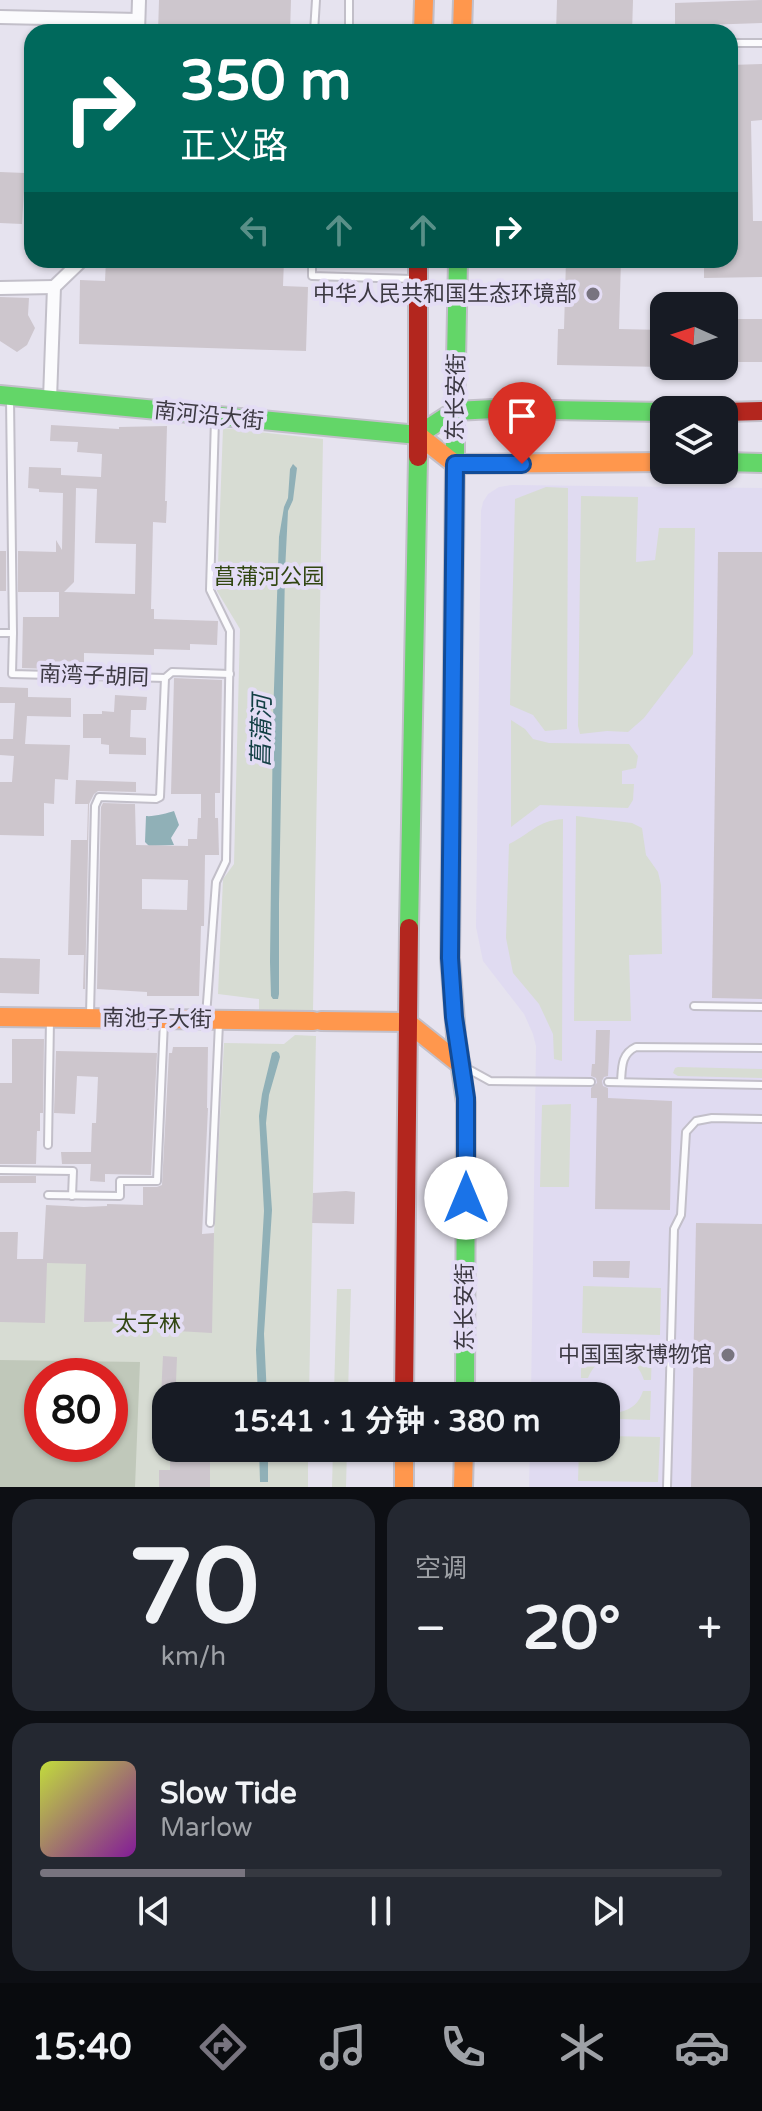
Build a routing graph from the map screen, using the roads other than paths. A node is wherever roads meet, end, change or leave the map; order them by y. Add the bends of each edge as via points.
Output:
1 (139, 0) edge
2 (316, 0) edge
3 (349, 0) edge
4 (424, 0) edge
5 (463, 0) edge
6 (0, 17) edge
7 (107, 24) edge
8 (138, 24) edge
9 (314, 24) edge
10 (349, 24) edge
11 (423, 24) edge
12 (462, 24) edge
13 (738, 43) edge
14 (762, 43) edge
15 (74, 268) edge
16 (312, 268) edge
17 (418, 268) edge
18 (458, 268) edge
19 (418, 279) junction
20 (54, 287) junction
21 (0, 288) edge
22 (5, 396) edge
23 (50, 399) junction
24 (455, 411) junction
25 (762, 411) edge
26 (650, 412) edge
27 (738, 412) edge
28 (215, 417) junction
29 (418, 435) junction
30 (650, 462) edge
31 (738, 462) edge
32 (762, 463) edge
33 (455, 464) junction
34 (0, 633) edge
35 (13, 633) junction
36 (230, 674) junction
37 (165, 678) junction
38 (694, 1006) dead end
39 (762, 1007) edge
40 (0, 1017) edge
41 (50, 1018) junction
42 (90, 1018) junction
43 (164, 1019) junction
44 (212, 1020) junction
45 (407, 1022) junction
46 (762, 1048) edge
47 (461, 1065) junction
48 (591, 1082) dead end
49 (608, 1082) dead end
50 (621, 1082) junction
51 (762, 1085) edge
52 (762, 1119) edge
53 (48, 1145) dead end
54 (0, 1170) edge
55 (48, 1195) dead end
56 (72, 1196) junction
57 (210, 1223) dead end
58 (404, 1382) edge
59 (465, 1382) edge
60 (404, 1462) edge
61 (464, 1462) edge
62 (404, 1487) edge
63 (463, 1487) edge
64 (667, 1487) edge

1 - 8 street
2 - 9 lane
3 - 10 lane
4 - 11 main road
5 - 12 main road
6 - 7 street
13 - 14 lane
15 - 20 street
16 - 19 lane via 312,276
17 - 19 main road, 东长安街
18 - 24 main road, 东长安街
19 - 29 main road, 东长安街
20 - 21 street
20 - 23 street
22 - 23 main road, 南河沿大街
22 - 35 lane, 南湾子胡同
23 - 28 main road, 南河沿大街
24 - 26 main road
24 - 29 main road
24 - 33 main road, 东长安街
25 - 27 main road
28 - 29 main road, 南河沿大街
28 - 36 lane via 210,590 230,631
29 - 33 main road
29 - 45 main road, 东长安街
30 - 33 main road
31 - 32 main road
33 - 47 main road, 东长安街 via 450,958
34 - 35 lane
35 - 37 lane, 南湾子胡同 via 12,674
36 - 37 lane via 172,672
36 - 44 lane via 226,861 216,882
37 - 42 lane via 160,797 99,797 95,806
38 - 39 lane
40 - 41 main road, 南池子大街
41 - 42 main road, 南池子大街
41 - 53 lane
42 - 43 main road, 南池子大街
43 - 44 main road, 南池子大街
43 - 56 lane via 157,1181 120,1181 120,1196
44 - 45 main road, 南池子大街
44 - 57 lane
45 - 47 main road
45 - 58 main road, 东长安街
46 - 50 lane via 636,1047 623,1060
47 - 48 lane via 490,1081
47 - 59 main road, 东长安街 via 466,1103
49 - 50 lane
50 - 51 lane
52 - 64 lane via 712,1118 696,1121 686,1132 681,1215 674,1229
54 - 56 lane via 73,1171
55 - 56 lane
60 - 62 main road
61 - 63 main road

